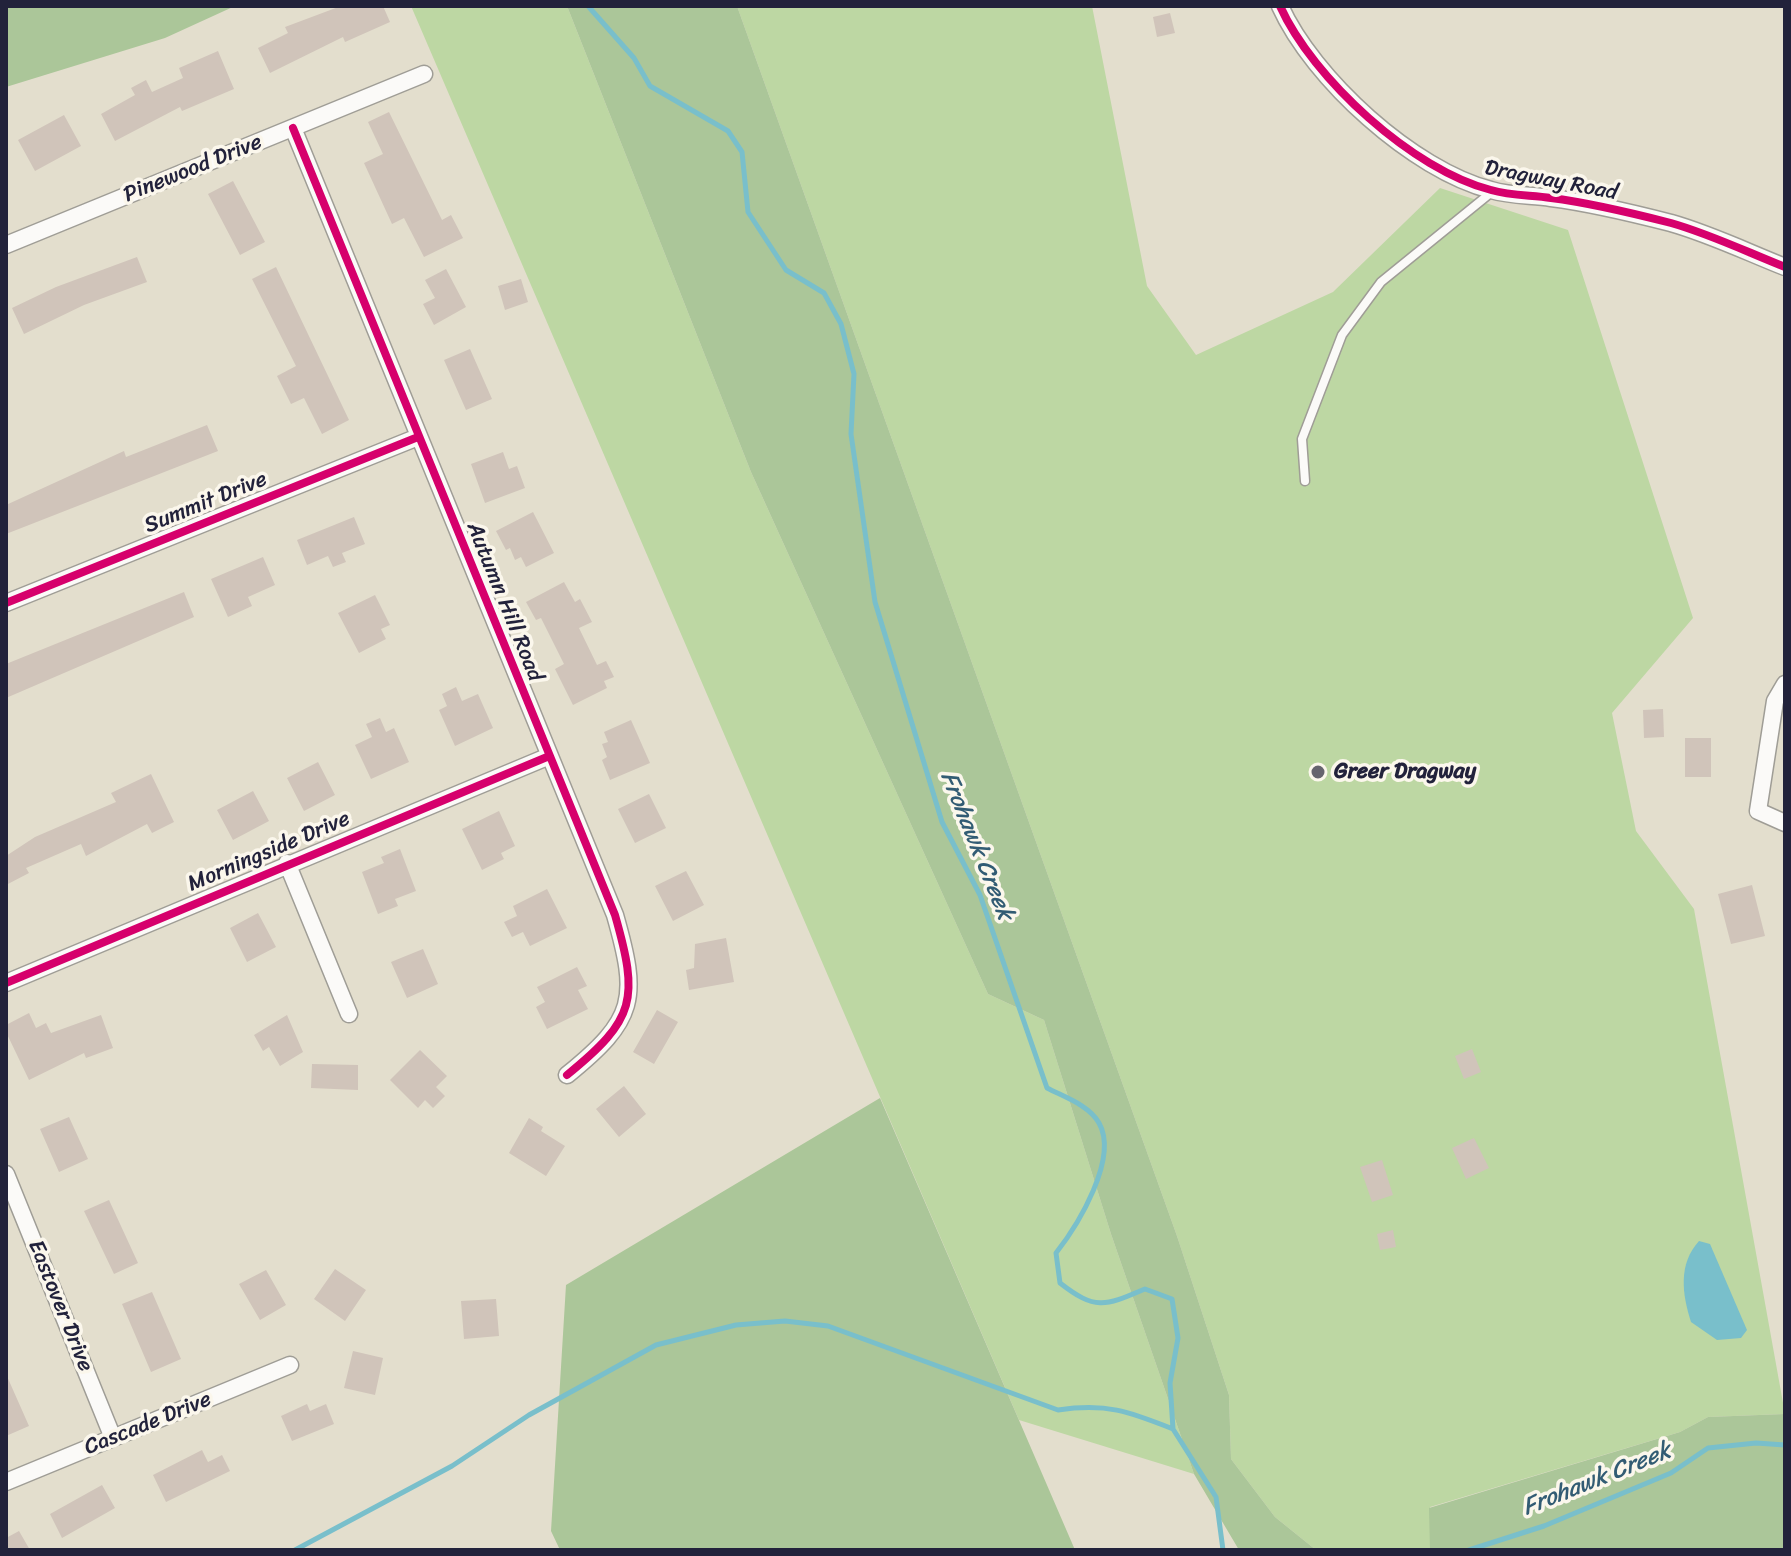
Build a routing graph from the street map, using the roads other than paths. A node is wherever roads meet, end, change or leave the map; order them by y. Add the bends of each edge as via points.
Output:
1 (1280, 6) edge
2 (424, 74) dead end
3 (293, 128) junction
4 (1494, 191) junction
5 (6, 245) edge
6 (1785, 267) edge
7 (418, 437) junction
8 (1305, 481) dead end
9 (6, 603) edge
10 (1785, 684) edge
11 (547, 757) junction
12 (1785, 823) edge
13 (287, 863) junction
14 (6, 983) edge
15 (349, 1014) dead end
16 (567, 1075) dead end
17 (6, 1174) edge
18 (290, 1365) dead end
19 (113, 1438) junction
20 (6, 1482) edge

1 - 4 street, Dragway Road via 1333,84 1359,110 1440,168
2 - 3 street, Pinewood Drive
3 - 5 street, Pinewood Drive
3 - 7 street, Autumn Hill Road
4 - 6 street, Dragway Road via 1671,223
4 - 8 lane via 1381,282 1342,335 1302,439
7 - 9 street, Summit Drive
7 - 11 street, Autumn Hill Road
10 - 12 street via 1775,701 1758,811
11 - 13 street, Morningside Drive
11 - 16 street, Autumn Hill Road via 615,915 631,969 628,1003 605,1044
13 - 14 street, Morningside Drive
13 - 15 street
17 - 19 street, Eastover Drive
18 - 19 street, Cascade Drive
19 - 20 street, Cascade Drive

